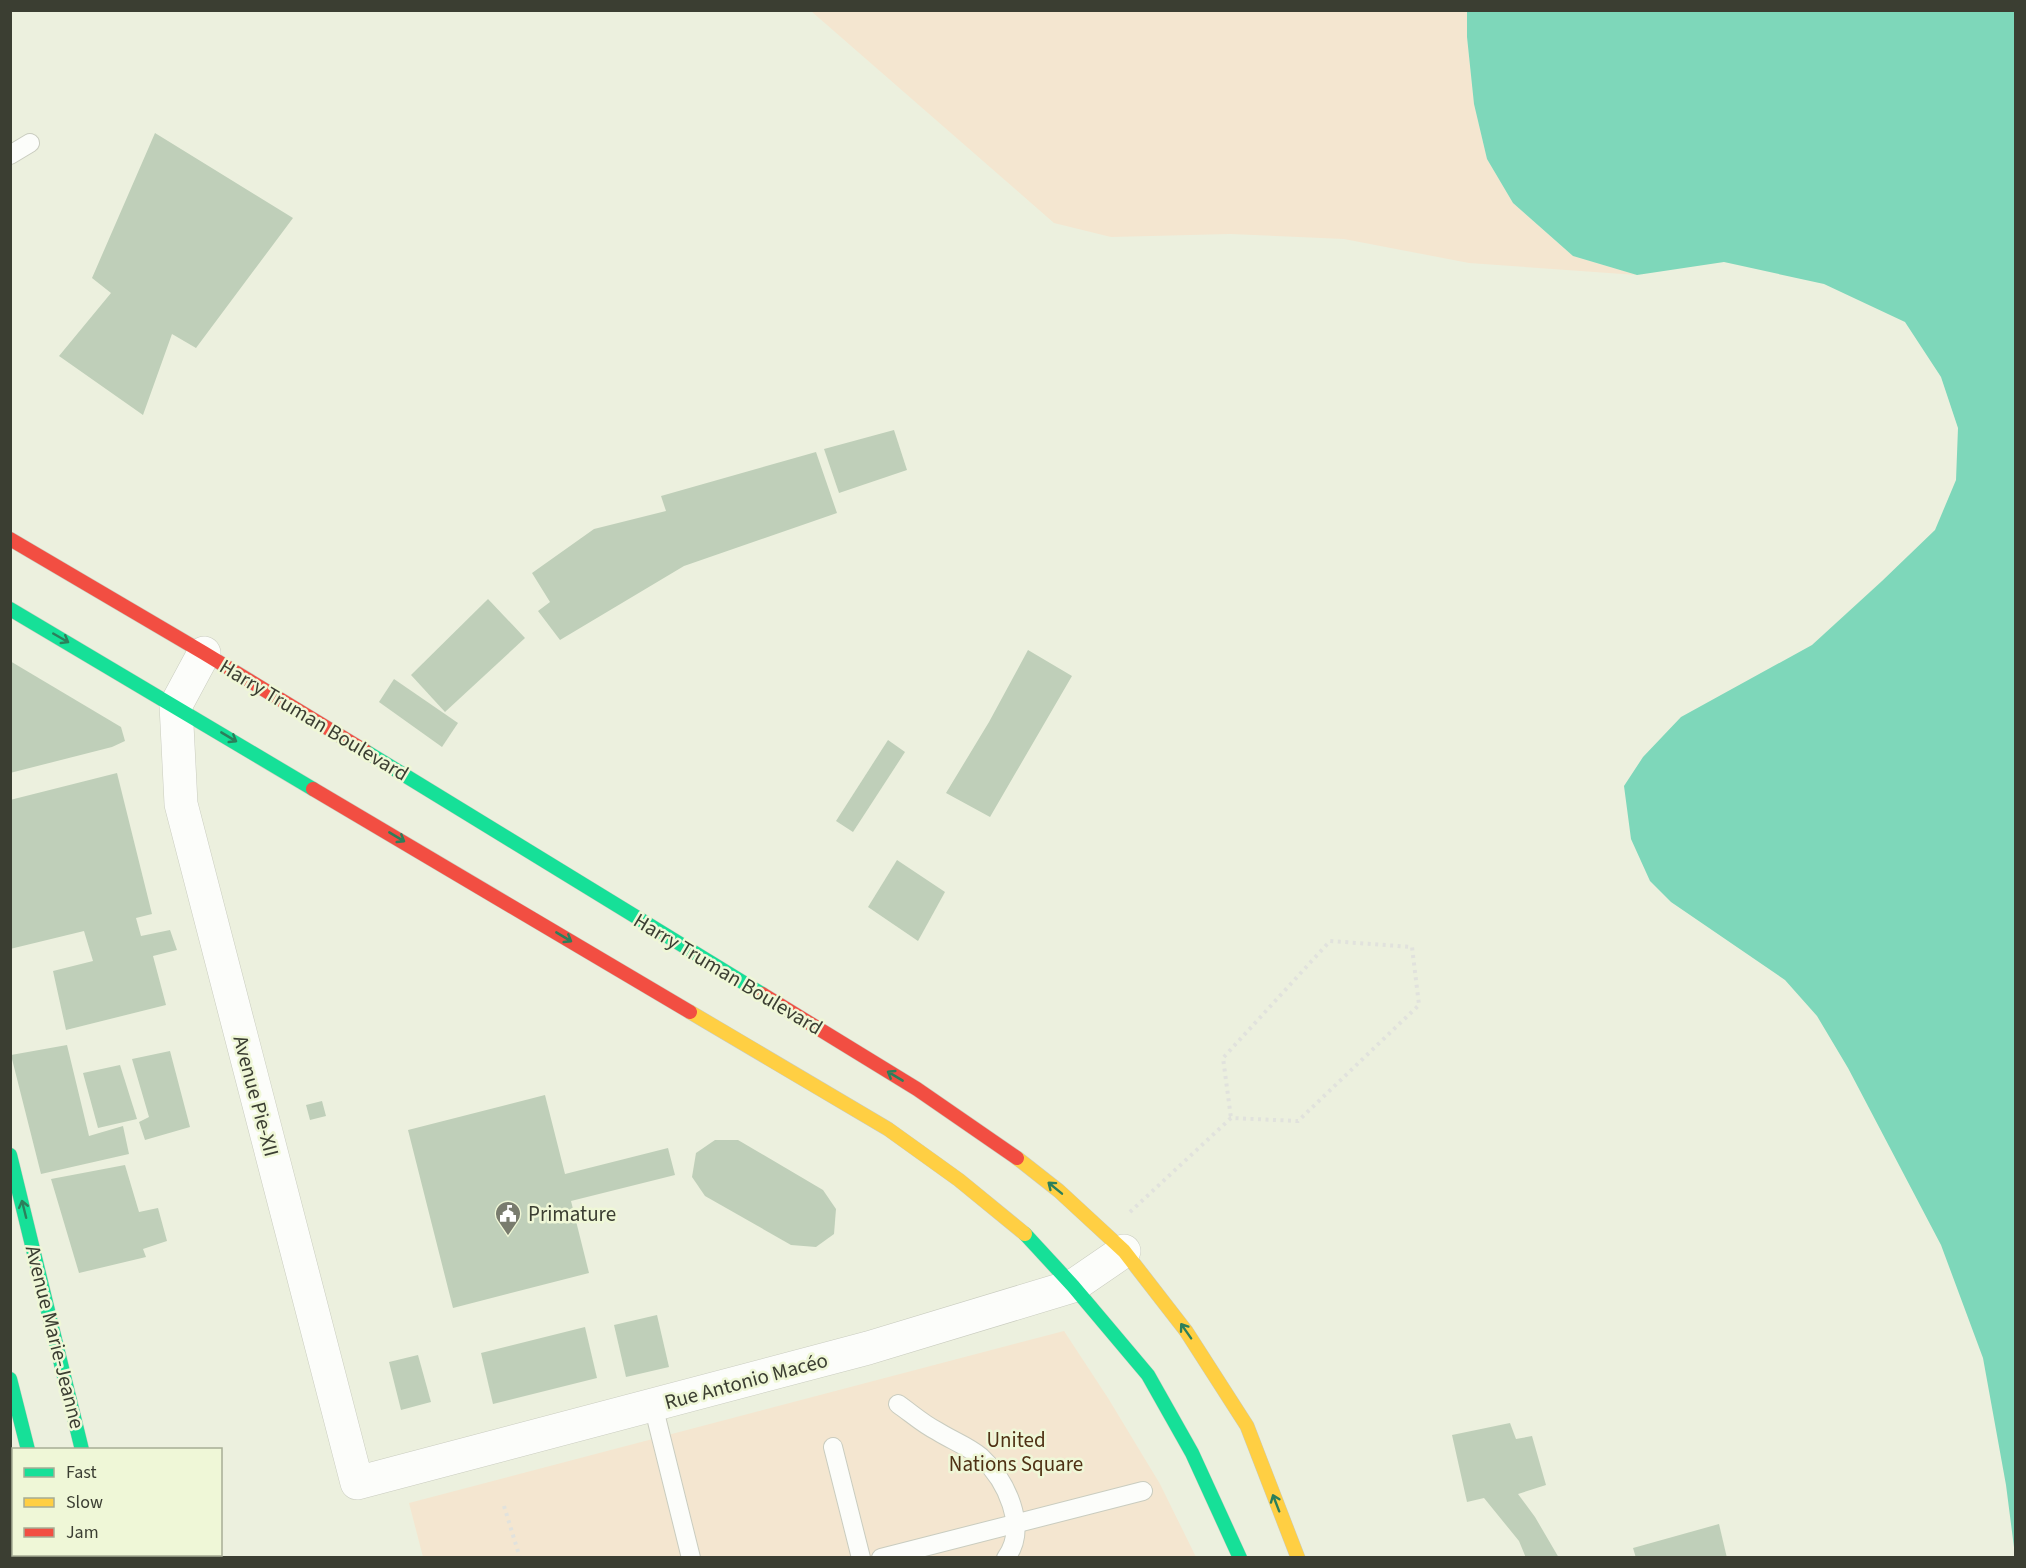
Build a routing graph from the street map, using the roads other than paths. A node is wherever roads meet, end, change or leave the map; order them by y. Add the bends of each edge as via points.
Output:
1 (30, 143) dead end
2 (10, 155) edge
3 (10, 539) edge
4 (10, 609) edge
5 (204, 653) junction
6 (176, 705) junction
7 (10, 1155) edge
8 (1115, 1243) junction
9 (1073, 1286) junction
10 (10, 1379) edge
11 (898, 1404) dead end
12 (653, 1405) junction
13 (833, 1447) dead end
14 (28, 1448) edge
15 (82, 1448) edge
16 (357, 1483) joint
17 (1143, 1491) dead end
18 (1016, 1523) junction
19 (691, 1557) edge
20 (861, 1557) edge
21 (881, 1557) edge
22 (1006, 1557) edge
23 (1240, 1557) edge
24 (1298, 1557) edge

1 - 2 lane
3 - 5 main road, Harry Truman Boulevard
4 -> 6 main road
5 - 6 street
8 -> 5 main road, Harry Truman Boulevard via 1059,1191 917,1089
6 -> 9 main road via 888,1129 1018,1227
6 - 16 street, Avenue Pie-XII via 181,804
15 -> 7 main road, Avenue Marie-Jeanne
8 - 9 street, Rue Antonio Macéo
24 -> 8 main road, Harry Truman Boulevard via 1246,1426 1186,1332
9 - 12 street, Rue Antonio Macéo via 868,1348
9 - 23 main road via 1148,1375 1192,1453
10 - 14 main road
11 - 18 lane via 982,1458 1004,1489
12 - 16 street, Rue Antonio Macéo
12 - 19 lane
13 - 20 lane
17 - 18 lane
18 - 21 lane
18 - 22 lane via 1012,1550

